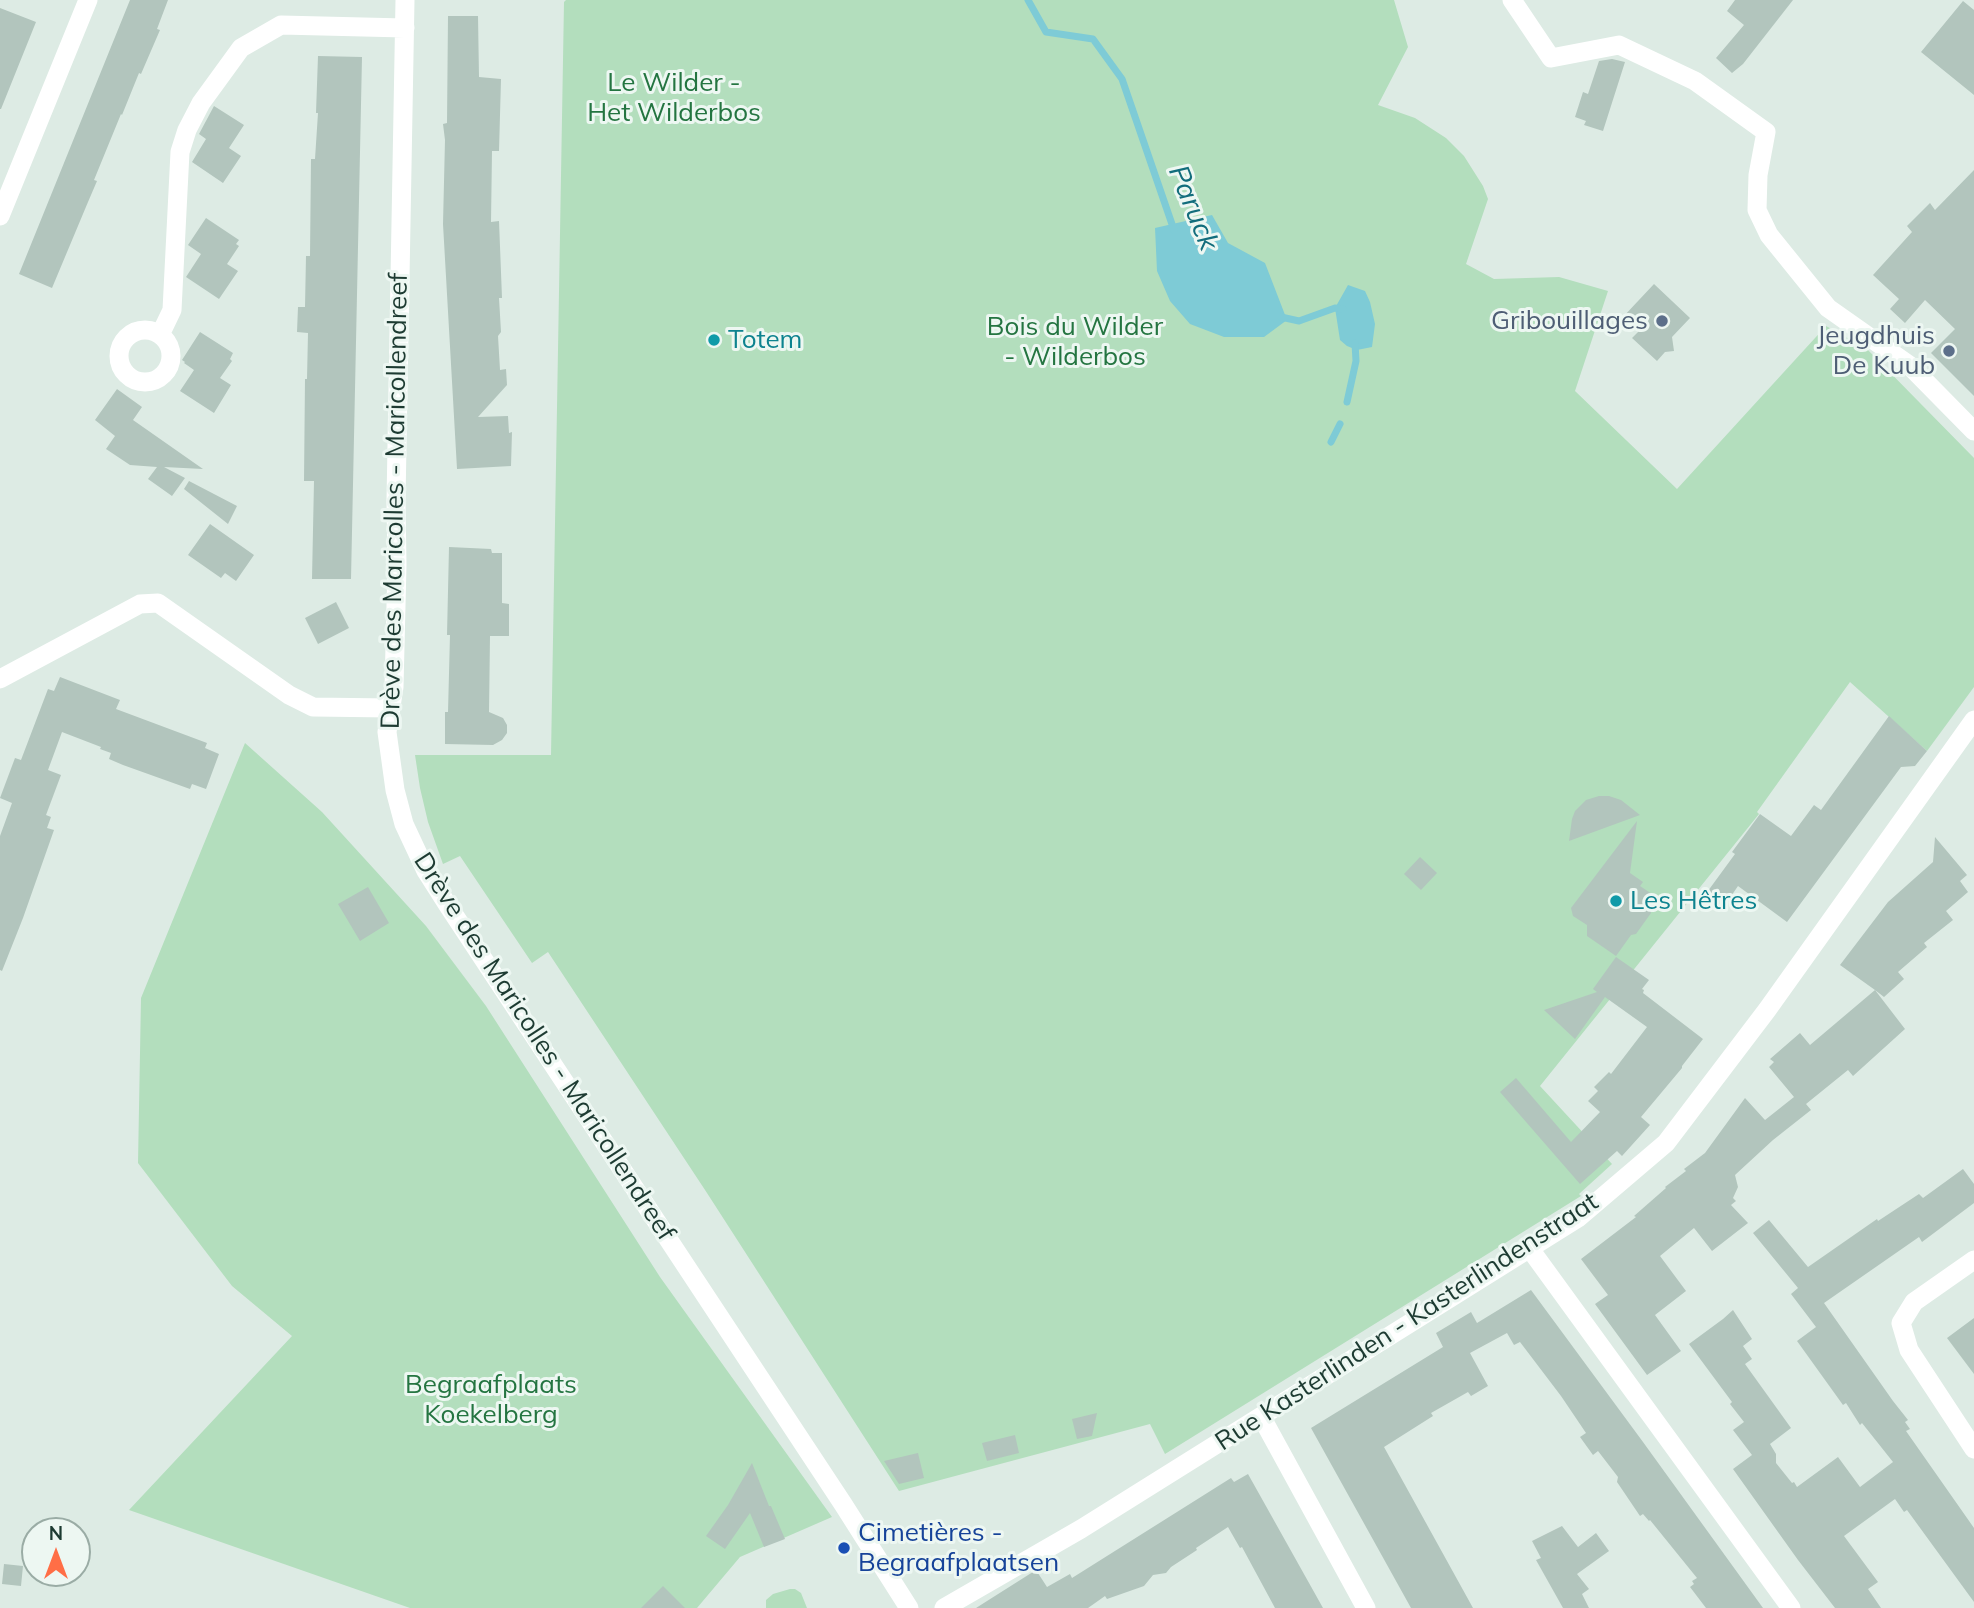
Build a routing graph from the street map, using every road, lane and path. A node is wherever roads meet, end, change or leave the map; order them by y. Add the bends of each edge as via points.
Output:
1 (88, 0) edge
2 (405, 0) edge
3 (1512, 0) edge
4 (405, 28) junction
5 (0, 216) edge
6 (160, 335) dead end
7 (1974, 431) edge
8 (0, 679) edge
9 (391, 708) junction
10 (1974, 720) edge
11 (1530, 1249) junction
12 (1974, 1260) edge
13 (1262, 1418) junction
14 (1974, 1449) edge
15 (909, 1608) edge
16 (944, 1608) edge
17 (1367, 1608) edge
18 (1791, 1608) edge

1 - 5 street
2 - 4 street, Drève des Maricolles - Maricollendreef
3 - 7 street via 1550,58 1619,45 1695,80 1766,132 1757,209 1769,235 1828,308 1909,365
4 - 6 street via 281,25 241,48 201,103 180,152 172,310
4 - 9 street, Drève des Maricolles - Maricollendreef
8 - 9 street via 140,604 158,603 313,707
9 - 15 street, Drève des Maricolles - Maricollendreef via 387,732 395,790 404,824 426,871
10 - 11 street, Rue Kasterlinden - Kasterlindenstraat via 1666,1143 1578,1219
11 - 13 street, Rue Kasterlinden - Kasterlindenstraat
11 - 18 street
12 - 14 street via 1914,1302 1901,1323 1909,1350
13 - 16 street, Rue Kasterlinden - Kasterlindenstraat
13 - 17 street

